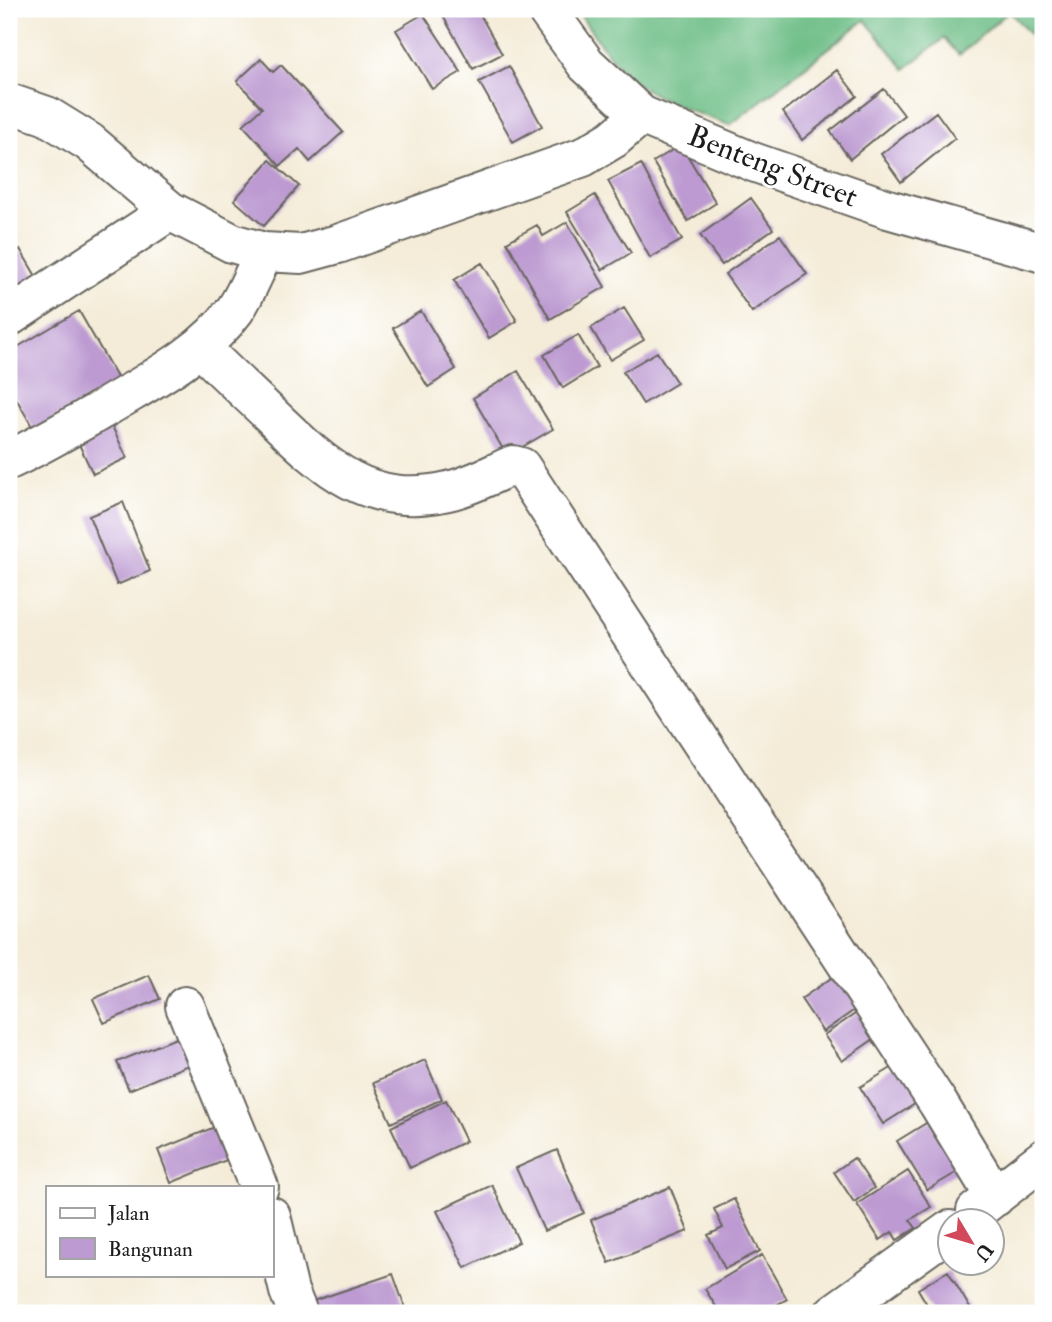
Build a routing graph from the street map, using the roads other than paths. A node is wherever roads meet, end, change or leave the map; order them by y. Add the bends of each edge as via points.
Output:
1 (546, 9) edge
2 (9, 103) edge
3 (641, 115) junction
4 (170, 211) junction
5 (264, 252) junction
6 (1043, 253) edge
7 (9, 317) edge
8 (200, 347) junction
9 (9, 460) edge
10 (184, 1006) dead end
11 (1043, 1159) edge
12 (259, 1186) edge
13 (995, 1197) junction
14 (983, 1206) edge
15 (273, 1224) edge
16 (936, 1240) edge
17 (298, 1313) edge
18 (834, 1313) edge

1 - 3 street, Benteng Street via 586,64
2 - 4 street via 47,116 89,142
3 - 5 street via 583,157 338,244 301,254
3 - 6 street, Benteng Street via 753,162 876,205
4 - 5 street via 232,243
4 - 7 street
5 - 8 street via 236,308
8 - 9 street via 143,385
8 - 13 street via 323,464 366,488 391,493 446,491 513,465 521,467
10 - 12 street
11 - 13 street
13 - 14 street
15 - 17 street
16 - 18 street

